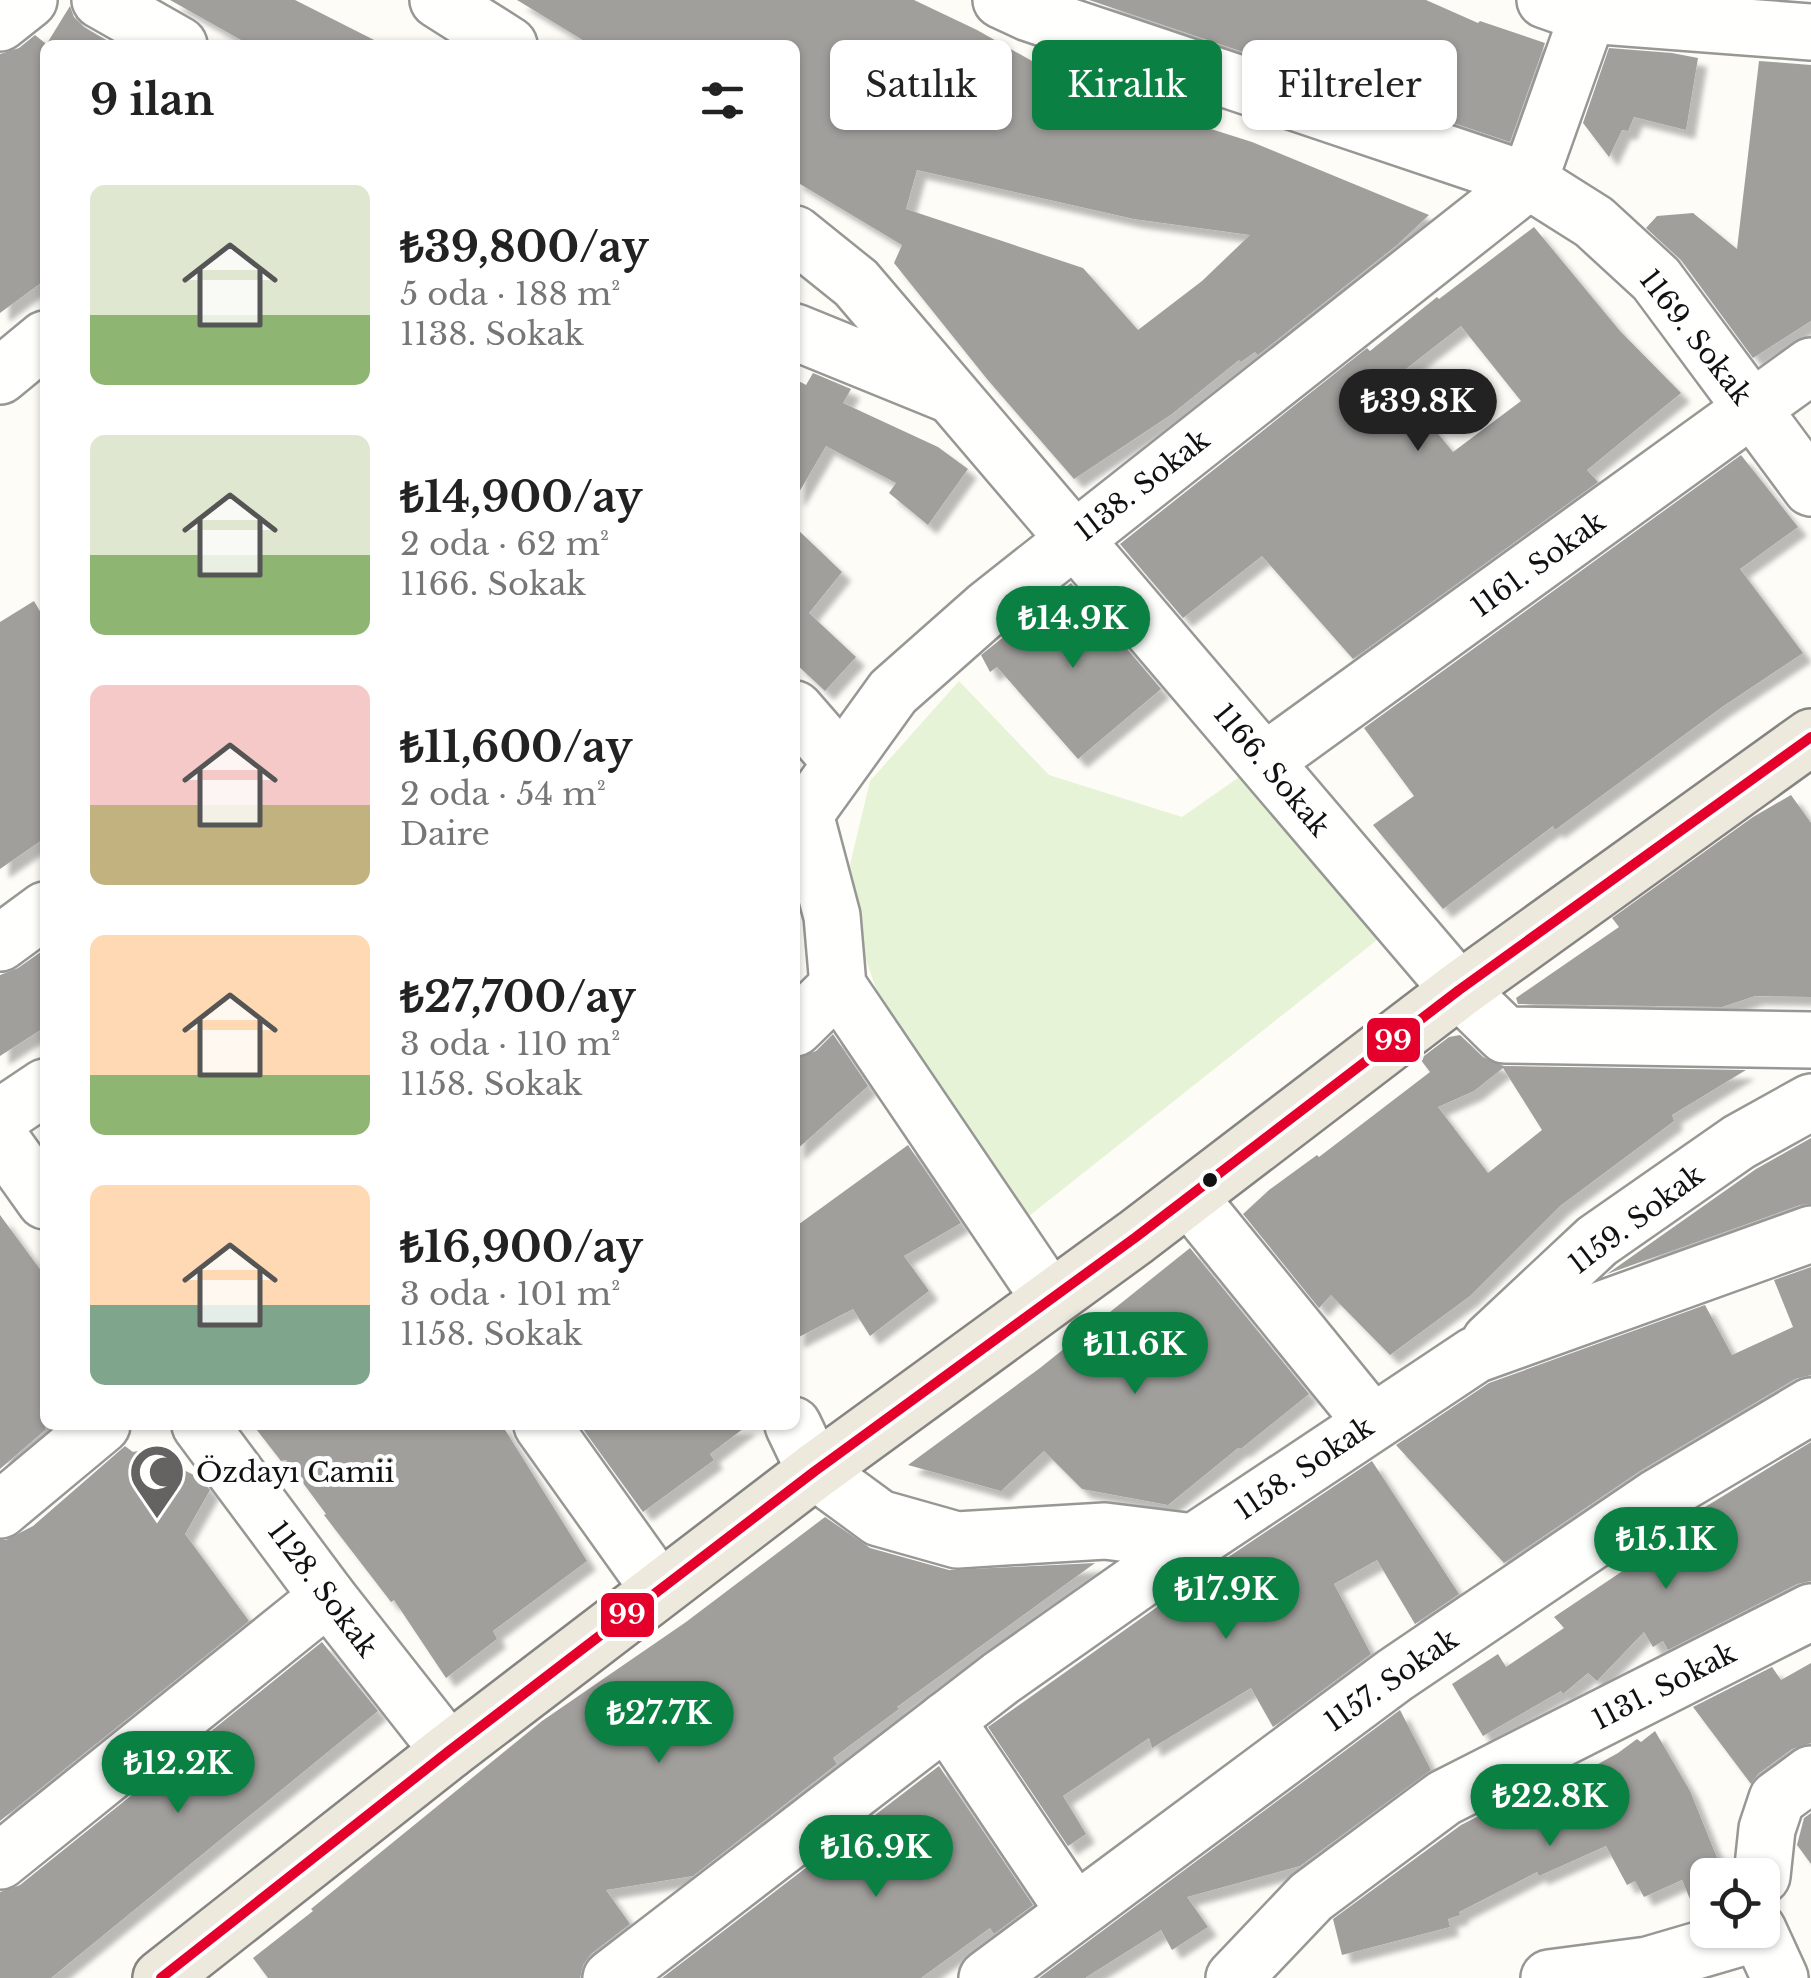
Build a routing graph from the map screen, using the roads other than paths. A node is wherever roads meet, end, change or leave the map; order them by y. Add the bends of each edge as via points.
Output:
1 (28, 0) edge
2 (100, 0) edge
3 (438, 0) edge
4 (1001, 0) edge
5 (1566, 8) edge
6 (0, 23) edge
7 (1811, 32) edge
8 (170, 40) edge
9 (501, 40) edge
10 (1529, 181) junction
11 (800, 238) edge
12 (800, 334) edge
13 (40, 343) edge
14 (1811, 366) edge
15 (0, 376) edge
16 (957, 398) junction
17 (1753, 410) junction
18 (1811, 488) edge
19 (1075, 538) junction
20 (800, 715) edge
21 (1811, 736) edge
22 (840, 762) junction
23 (1265, 762) junction
24 (800, 821) edge
25 (40, 914) edge
26 (0, 942) edge
27 (838, 986) junction
28 (1459, 990) junction
29 (800, 1023) edge
30 (1811, 1040) edge
31 (40, 1090) edge
32 (1811, 1102) edge
33 (0, 1117) edge
34 (0, 1138) edge
35 (40, 1195) edge
36 (1189, 1197) junction
37 (1811, 1234) edge
38 (1050, 1298) junction
39 (1475, 1355) junction
40 (1811, 1406) edge
41 (1372, 1422) junction
42 (96, 1430) edge
43 (204, 1430) edge
44 (546, 1430) edge
45 (804, 1448) edge
46 (0, 1510) edge
47 (1194, 1542) junction
48 (659, 1589) junction
49 (328, 1598) junction
50 (1811, 1612) edge
51 (946, 1720) junction
52 (449, 1751) junction
53 (1811, 1774) edge
54 (1764, 1858) edge
55 (0, 1862) edge
56 (1075, 1912) junction
57 (1758, 1948) edge
58 (161, 1978) edge
59 (611, 1978) edge
60 (987, 1978) edge
61 (1234, 1978) edge
62 (1548, 1978) edge

1 - 6 street
2 - 8 street
3 - 9 street
4 - 10 street, 1169. Sokak
5 - 7 street
5 - 10 street
10 - 17 street, 1169. Sokak via 1594,222 1656,279
10 - 19 street, 1138. Sokak
11 - 16 street, 1166. Sokak via 856,282
12 - 16 street
13 - 15 street
14 - 17 street, 1161. Sokak
16 - 19 street, 1166. Sokak
17 - 18 street, 1169. Sokak
17 - 23 street, 1161. Sokak
19 - 22 street, 1138. Sokak via 893,692
19 - 23 street, 1166. Sokak
20 - 22 street
21 - 28 main road
22 - 24 street, 1138. Sokak
23 - 28 street, 1166. Sokak
24 - 27 street via 832,916
25 - 26 street
27 - 29 street
27 - 38 street
28 - 30 street, 1166. Sokak via 1505,1035
28 - 36 main road
31 - 33 street
32 - 39 street, 1159. Sokak via 1739,1142 1598,1241
34 - 35 street
36 - 38 main road
36 - 41 street
37 - 39 street, 1158. Sokak
38 - 45 main road
39 - 41 street, 1158. Sokak
40 - 56 street, 1157. Sokak via 1656,1498 1396,1675
41 - 47 street, 1158. Sokak
42 - 46 street
43 - 49 street, 1128. Sokak
44 - 48 street
45 - 47 street via 879,1518 957,1540 1105,1531
45 - 48 main road
47 - 51 street, 1158. Sokak
48 - 52 main road
49 - 52 street, 1128. Sokak
49 - 55 street
50 - 61 street, 1131. Sokak via 1444,1798 1311,1897
51 - 56 street
51 - 59 street, 1158. Sokak
52 - 58 main road
53 - 54 street via 1777,1799
56 - 60 street, 1157. Sokak
57 - 62 street

